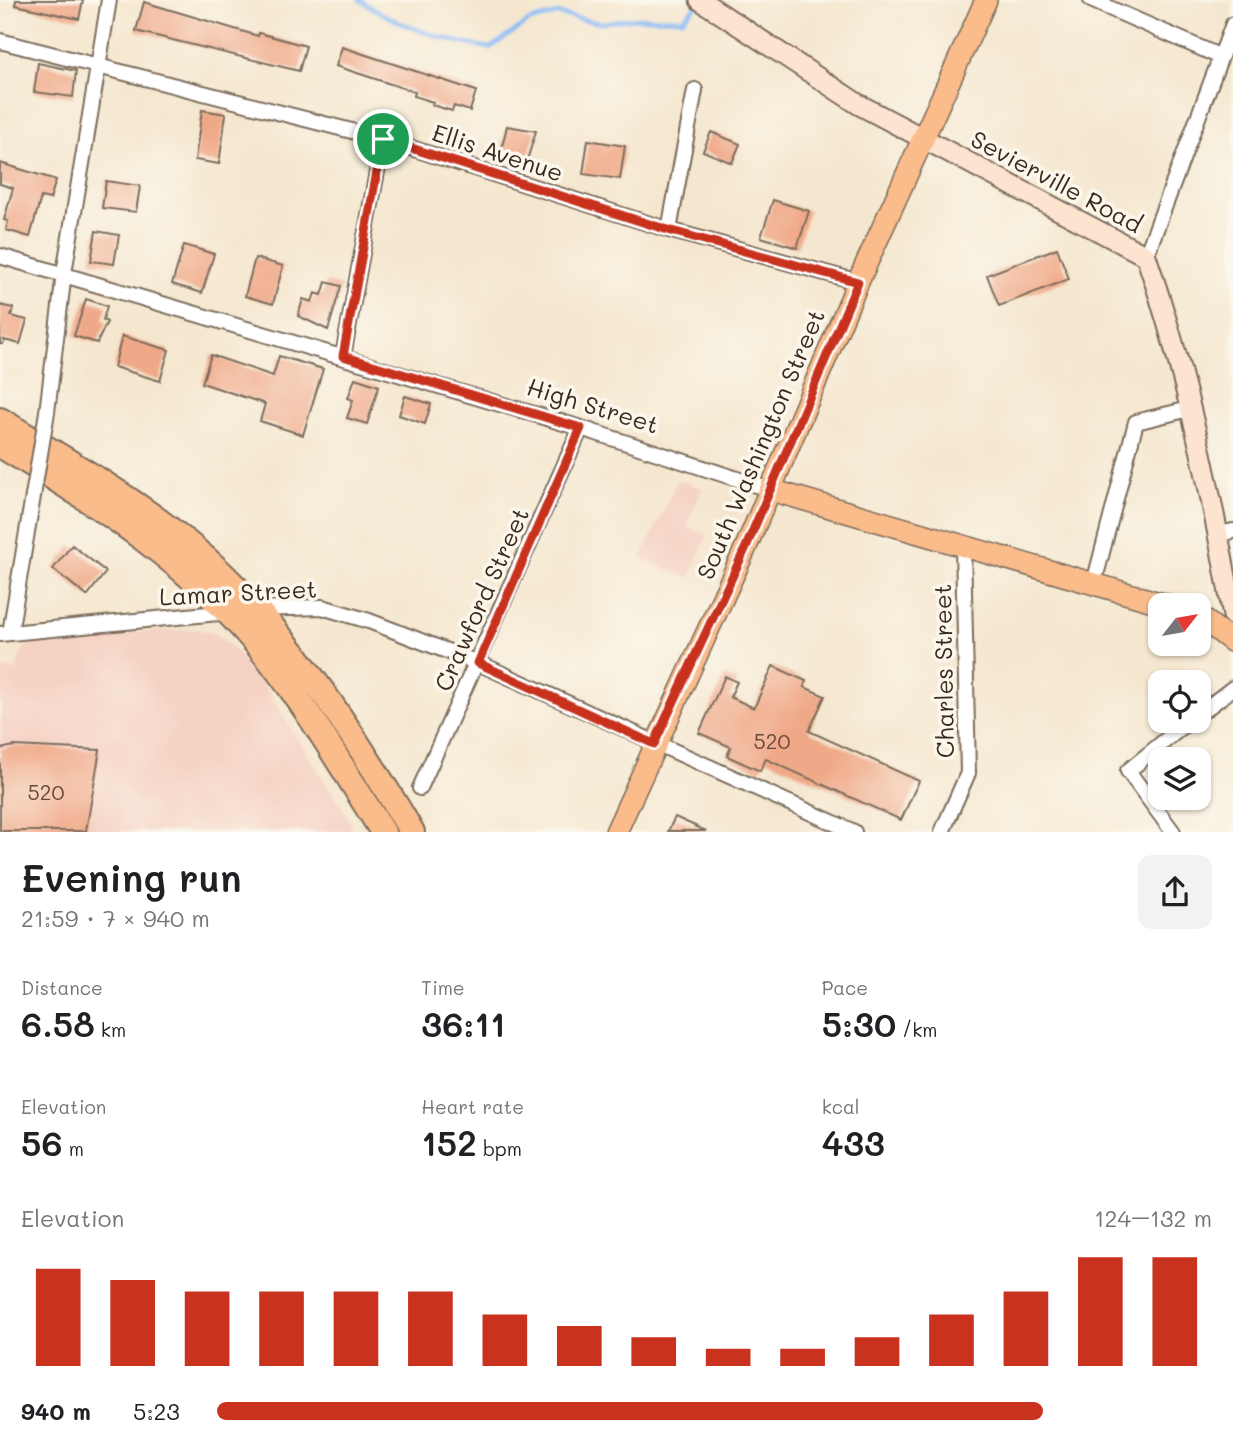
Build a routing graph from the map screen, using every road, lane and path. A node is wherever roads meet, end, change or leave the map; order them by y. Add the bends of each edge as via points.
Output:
1 (108, 0) edge
2 (700, 0) edge
3 (986, 0) edge
4 (1091, 0) edge
5 (1233, 24) edge
6 (0, 41) edge
7 (1221, 57) junction
8 (99, 64) junction
9 (695, 90) dead end
10 (383, 139) junction
11 (925, 140) junction
12 (668, 230) junction
13 (0, 256) edge
14 (1146, 256) junction
15 (64, 273) junction
16 (858, 282) junction
17 (343, 356) junction
18 (1189, 409) junction
19 (0, 420) edge
20 (581, 428) junction
21 (0, 445) edge
22 (771, 491) junction
23 (1226, 533) edge
24 (963, 545) junction
25 (1094, 583) junction
26 (1231, 595) edge
27 (1148, 599) edge
28 (256, 609) junction
29 (227, 612) junction
30 (1233, 617) edge
31 (1211, 625) edge
32 (5, 634) edge
33 (1233, 642) edge
34 (478, 663) junction
35 (1233, 688) edge
36 (1211, 705) edge
37 (1174, 733) edge
38 (654, 744) junction
39 (420, 788) dead end
40 (383, 831) edge
41 (412, 831) edge
42 (616, 831) edge
43 (854, 831) edge
44 (942, 831) edge
45 (1172, 831) edge

1 - 8 street
2 - 11 street, Sevierville Road via 858,104
3 - 11 main road, South Washington Street
4 - 7 street
5 - 7 street
6 - 8 street, Ellis Avenue
7 - 14 street
8 - 10 street, Ellis Avenue
8 - 15 street
9 - 12 street
10 - 12 street, Ellis Avenue
10 - 17 street
11 - 14 street, Sevierville Road
11 - 16 main road, South Washington Street
12 - 16 street, Ellis Avenue
13 - 15 street, High Street
14 - 18 street, Sevierville Road via 1173,335
15 - 17 street, High Street
15 - 32 street, bridge via 47,412
16 - 22 main road, South Washington Street
17 - 20 street, High Street
18 - 23 street, Sevierville Road
18 - 25 street via 1136,422
19 - 28 highway via 128,498 192,546
20 - 22 street, High Street
20 - 34 street, Crawford Street
21 - 29 highway via 121,521 180,567
22 - 24 main road, High Street
22 - 38 main road, South Washington Street
23 - 26 street, Sevierville Road
24 - 25 main road, High Street
24 - 44 street, Charles Street via 968,773
25 - 27 main road, High Street
26 - 30 street, Sevierville Road
28 - 29 street, Lamar Street
28 - 34 street, Lamar Street via 322,607
28 - 41 highway via 321,689
29 - 32 street, Lamar Street
29 - 40 highway via 308,714
31 - 33 main road
34 - 38 street, Lamar Street
34 - 39 street, Crawford Street
35 - 36 street
37 - 45 street via 1128,771
38 - 42 main road, South Washington Street
38 - 43 street, Lamar Street

